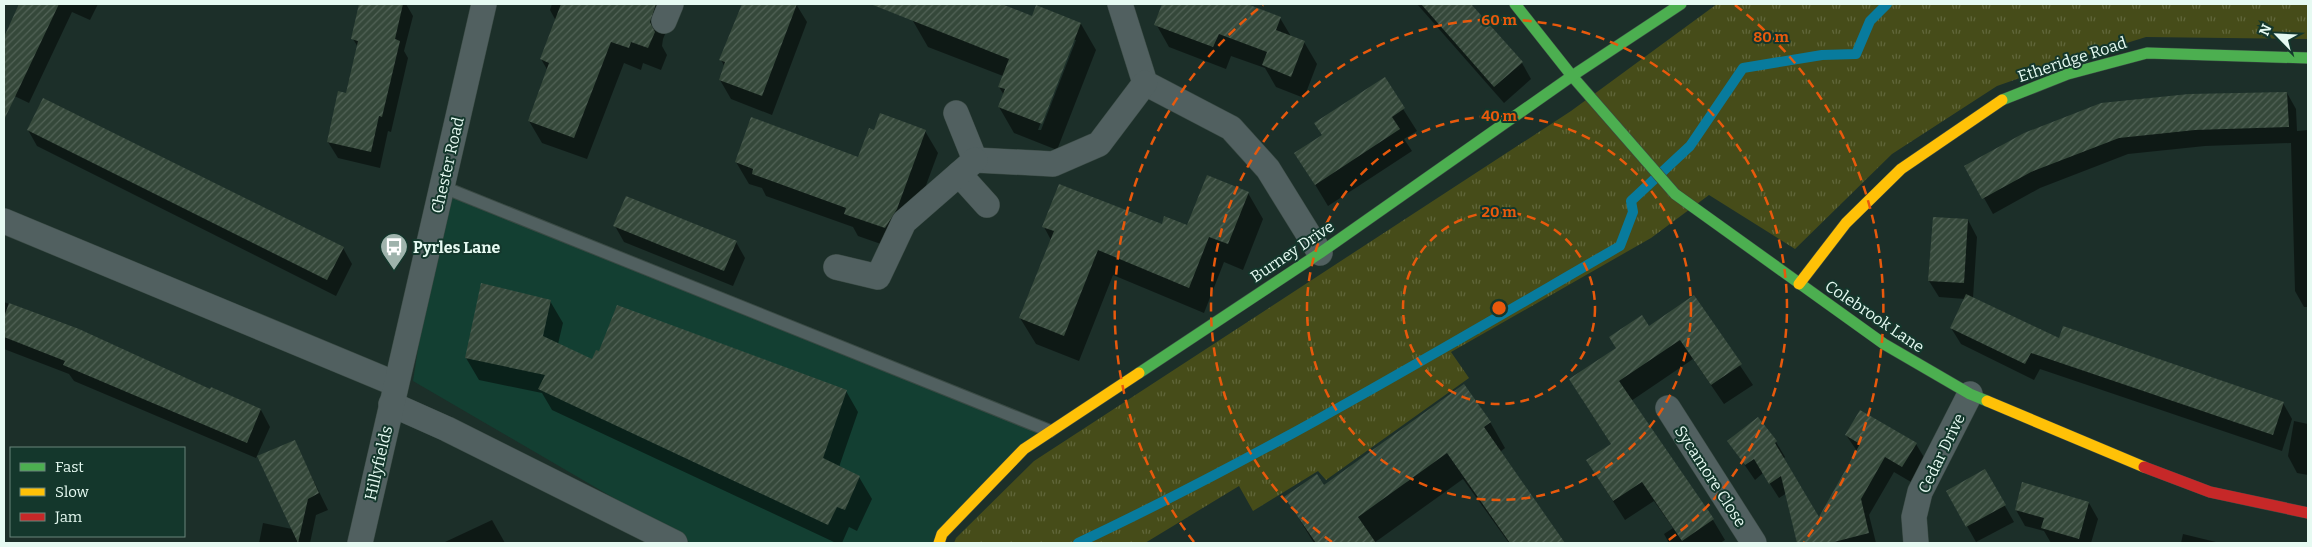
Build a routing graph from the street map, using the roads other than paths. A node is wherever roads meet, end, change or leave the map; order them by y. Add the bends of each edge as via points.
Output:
1 (484, 4) edge
2 (1120, 4) edge
3 (1515, 4) edge
4 (1681, 4) edge
5 (2308, 58) edge
6 (1572, 76) junction
7 (1145, 83) junction
8 (956, 113) dead end
9 (967, 168) junction
10 (443, 187) junction
11 (987, 205) dead end
12 (4, 221) edge
13 (1320, 253) junction
14 (836, 267) dead end
15 (1800, 284) junction
16 (393, 394) junction
17 (1970, 394) junction
18 (1668, 408) dead end
19 (1050, 431) junction
20 (2308, 513) edge
21 (360, 543) edge
22 (675, 543) edge
23 (939, 543) edge
24 (1754, 543) edge
25 (1916, 543) edge

1 - 10 street, Chester Road
2 - 7 street
3 - 6 street, Colebrook Lane
4 - 6 street, Burney Drive
5 - 15 street, Etheridge Road via 2147,53 2068,74 2004,99 1901,169 1846,223
6 - 13 street, Burney Drive
6 - 15 street, Colebrook Lane via 1675,194
7 - 9 street via 1099,144 1053,164
7 - 13 street via 1231,128 1268,170
8 - 9 street
9 - 11 street
9 - 14 street via 904,222 878,277
10 - 16 street, Chester Road
10 - 19 lane
12 - 16 street
13 - 19 street, Burney Drive
15 - 17 street, Colebrook Lane via 1884,344
16 - 21 street, Hillyfields
16 - 22 street via 447,429
17 - 20 street, Colebrook Lane via 2210,492
17 - 25 street, Cedar Drive via 1920,492 1914,517
18 - 24 street, Sycamore Close
19 - 23 street, Burney Drive via 1024,449 942,534

